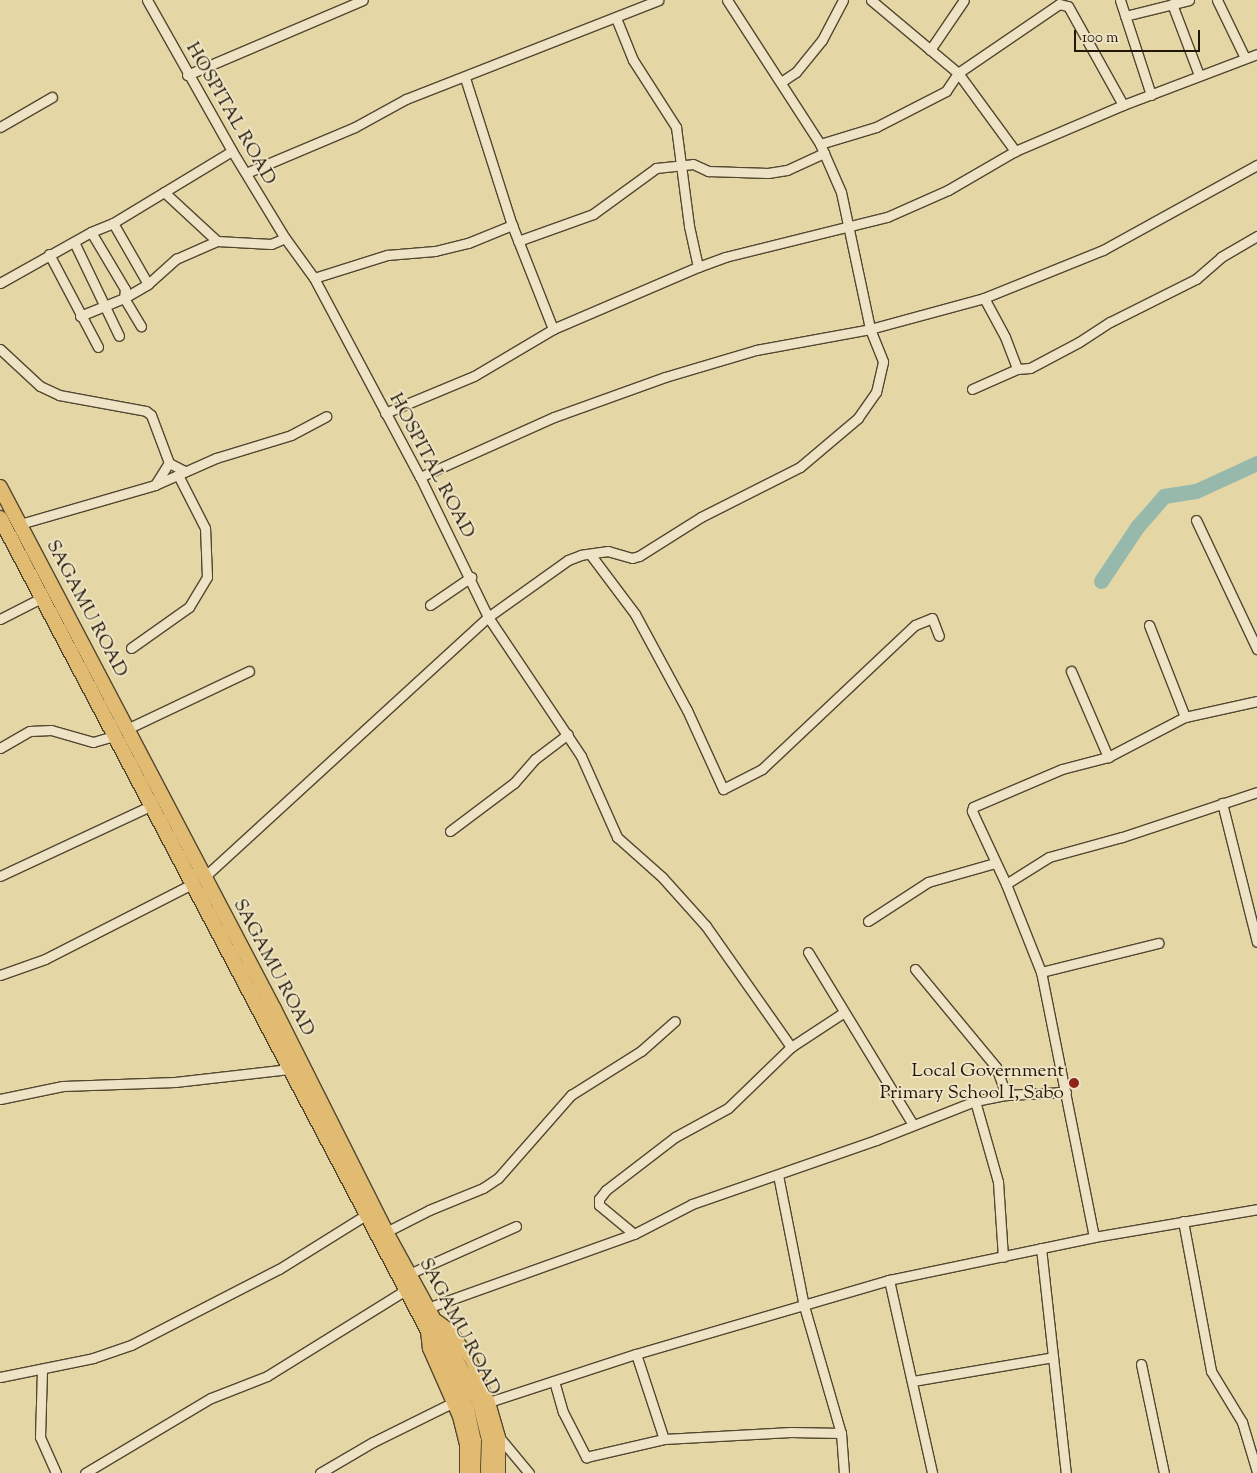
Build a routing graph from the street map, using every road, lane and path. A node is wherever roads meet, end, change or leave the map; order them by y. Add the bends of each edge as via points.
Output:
1 (147, 0) edge
2 (362, 0) edge
3 (658, 0) edge
4 (727, 0) edge
5 (843, 0) edge
6 (871, 0) edge
7 (964, 0) edge
8 (1120, 0) edge
9 (1189, 0) edge
10 (1217, 0) edge
11 (1172, 4) junction
12 (1125, 16) junction
13 (616, 18) junction
14 (930, 50) junction
15 (1257, 54) edge
16 (1244, 58) junction
17 (958, 73) junction
18 (187, 75) junction
19 (1198, 75) junction
20 (466, 78) junction
21 (781, 82) junction
22 (1151, 95) junction
23 (52, 97) dead end
24 (1123, 105) junction
25 (0, 127) edge
26 (822, 149) junction
27 (232, 151) junction
28 (1015, 151) junction
29 (680, 165) junction
30 (1257, 165) edge
31 (246, 173) junction
32 (164, 192) junction
33 (113, 223) junction
34 (512, 225) junction
35 (847, 226) junction
36 (91, 232) junction
37 (1257, 236) edge
38 (284, 238) junction
39 (217, 241) junction
40 (518, 241) junction
41 (74, 242) junction
42 (49, 254) junction
43 (698, 267) junction
44 (314, 278) junction
45 (0, 283) edge
46 (148, 284) junction
47 (124, 298) junction
48 (984, 298) junction
49 (102, 304) junction
50 (80, 316) junction
51 (141, 326) dead end
52 (870, 328) junction
53 (553, 329) junction
54 (119, 336) dead end
55 (98, 347) dead end
56 (0, 349) edge
57 (1017, 369) junction
58 (972, 389) dead end
59 (386, 413) junction
60 (326, 416) dead end
61 (169, 463) junction
62 (182, 474) junction
63 (420, 476) junction
64 (156, 485) junction
65 (0, 488) edge
66 (0, 518) edge
67 (1196, 520) dead end
68 (20, 524) junction
69 (590, 554) junction
70 (471, 577) junction
71 (43, 597) junction
72 (430, 605) dead end
73 (488, 617) junction
74 (0, 619) edge
75 (1149, 625) dead end
76 (939, 636) dead end
77 (131, 648) dead end
78 (1257, 649) edge
79 (249, 671) dead end
80 (1070, 671) dead end
81 (1257, 700) edge
82 (1185, 717) junction
83 (127, 729) junction
84 (568, 734) junction
85 (114, 736) junction
86 (0, 748) edge
87 (1108, 757) junction
88 (1257, 792) edge
89 (1222, 803) junction
90 (150, 806) junction
91 (450, 831) dead end
92 (994, 864) junction
93 (0, 876) edge
94 (204, 877) junction
95 (192, 884) junction
96 (1006, 884) junction
97 (868, 921) dead end
98 (1257, 942) edge
99 (1158, 943) dead end
100 (808, 952) dead end
101 (915, 969) dead end
102 (1041, 972) junction
103 (0, 975) edge
104 (843, 1013) junction
105 (676, 1021) dead end
106 (791, 1047) junction
107 (289, 1069) junction
108 (1066, 1092) junction
109 (1006, 1095) junction
110 (0, 1099) edge
111 (975, 1101) junction
112 (912, 1123) junction
113 (778, 1175) junction
114 (1257, 1209) edge
115 (364, 1216) junction
116 (1184, 1221) junction
117 (516, 1226) dead end
118 (386, 1232) junction
119 (634, 1234) junction
120 (1094, 1237) junction
121 (1041, 1248) junction
122 (1003, 1257) junction
123 (411, 1273) junction
124 (890, 1280) junction
125 (404, 1291) junction
126 (804, 1306) junction
127 (430, 1307) junction
128 (437, 1320) junction
129 (425, 1328) junction
130 (442, 1343) junction
131 (636, 1354) junction
132 (1053, 1357) junction
133 (1141, 1364) dead end
134 (42, 1370) junction
135 (0, 1376) edge
136 (554, 1381) junction
137 (913, 1381) junction
138 (454, 1402) junction
139 (489, 1402) junction
140 (841, 1433) junction
141 (499, 1437) junction
142 (664, 1439) junction
143 (1257, 1472) edge
144 (56, 1473) edge
145 (85, 1473) edge
146 (320, 1473) edge
147 (465, 1473) edge
148 (473, 1473) edge
149 (488, 1473) edge
150 (499, 1473) edge
151 (529, 1473) edge
152 (844, 1473) edge
153 (932, 1473) edge
154 (1066, 1473) edge
155 (1164, 1473) edge

1 - 18 street, HOSPITAL ROAD
2 - 18 street
3 - 13 street
4 - 21 street
5 - 21 street via 822,40 796,72
6 - 14 street
7 - 14 street
8 - 12 street
9 - 11 street
10 - 16 street
11 - 12 street
11 - 19 street
12 - 22 street
13 - 20 street
13 - 29 street via 633,60 671,115 676,127
14 - 17 street
15 - 16 street
16 - 19 street
17 - 24 street via 1059,4 1068,6
17 - 26 street via 946,91 876,127
17 - 28 street
18 - 27 street, HOSPITAL ROAD
19 - 22 street
20 - 31 street via 406,99 355,126
20 - 34 street
21 - 26 street
22 - 24 street
23 - 25 street
24 - 28 street
26 - 29 street via 796,167 768,173 708,172 693,164
26 - 35 street via 841,192
27 - 31 street, HOSPITAL ROAD
27 - 32 street
28 - 35 street via 948,190 887,218
29 - 40 street via 656,168 593,214
29 - 43 street
30 - 48 street via 1103,250
31 - 38 street, HOSPITAL ROAD
32 - 33 street
32 - 39 street
33 - 36 street
33 - 46 street
34 - 40 street
34 - 44 street via 468,243 435,251 387,255
35 - 43 street
35 - 52 street
36 - 41 street
36 - 47 street via 125,289
37 - 57 street via 1221,257 1196,279 1030,368
38 - 39 street via 270,244
38 - 44 street, HOSPITAL ROAD
39 - 46 street via 176,260
40 - 53 street
41 - 42 street
41 - 49 street
42 - 45 street
42 - 50 street
43 - 53 street
44 - 59 street, HOSPITAL ROAD
46 - 47 street
47 - 49 street
47 - 51 street
48 - 52 street
48 - 57 street via 1006,337
49 - 50 street
49 - 54 street
50 - 55 street
52 - 63 street via 756,350 665,377 554,417
52 - 69 street via 883,362 876,392 858,418 800,467 701,517 639,556 632,558 608,552
53 - 59 street via 474,376
56 - 61 street via 40,386 59,395 146,411 151,415
57 - 58 street
59 - 63 street, HOSPITAL ROAD
60 - 62 street via 291,435 216,458
61 - 62 street
61 - 64 street
62 - 64 street
62 - 77 street via 205,528 207,576 189,606
63 - 70 street, HOSPITAL ROAD
64 - 68 street
65 - 68 highway, SAGAMU ROAD
66 - 71 highway, SAGAMU ROAD
67 - 78 street
68 - 83 highway, SAGAMU ROAD
69 - 73 street via 568,560
69 - 76 street via 635,614 687,710 723,789 762,769 915,625 932,618
70 - 72 street
70 - 73 street, HOSPITAL ROAD
71 - 74 street
71 - 85 highway, SAGAMU ROAD
73 - 84 street, HOSPITAL ROAD
73 - 94 street
75 - 82 street
79 - 83 street
80 - 87 street
81 - 82 street
82 - 87 street
83 - 94 highway, SAGAMU ROAD
84 - 91 street via 535,759 514,783
84 - 106 street, HOSPITAL ROAD via 617,837 662,877 706,926
85 - 86 street via 93,742 51,730 30,731
85 - 90 highway, SAGAMU ROAD
87 - 92 street via 1062,769 976,804 972,812
88 - 89 street
89 - 96 street via 1122,838 1049,858
89 - 98 street
90 - 93 street
90 - 95 highway, SAGAMU ROAD
92 - 96 street
92 - 97 street via 928,882
94 - 118 highway, SAGAMU ROAD
95 - 103 street via 45,960
95 - 107 highway, SAGAMU ROAD
96 - 102 street
99 - 102 street
100 - 104 street
101 - 109 street via 996,1068
102 - 108 street
104 - 106 street
104 - 112 street via 889,1081
105 - 118 street via 641,1050 570,1095 498,1178
106 - 119 street via 728,1108 675,1137 606,1190 599,1199 599,1205
107 - 110 street via 175,1082 63,1086
107 - 115 highway, SAGAMU ROAD
108 - 109 street
108 - 120 street
109 - 111 street
111 - 112 street
111 - 122 street via 998,1182
112 - 113 street via 876,1140
113 - 119 street via 692,1204
113 - 126 street
114 - 116 street
115 - 125 highway, SAGAMU ROAD
115 - 134 street via 279,1269 131,1345
116 - 120 street
116 - 143 street via 1211,1371 1242,1422
117 - 123 street
118 - 123 highway, SAGAMU ROAD
119 - 127 street
120 - 121 street
121 - 122 street
121 - 132 street
122 - 124 street
123 - 127 highway, SAGAMU ROAD
124 - 126 street
124 - 137 street
125 - 129 highway, SAGAMU ROAD
125 - 145 street via 266,1376 211,1398
126 - 131 street
126 - 140 street
127 - 128 highway, SAGAMU ROAD
128 - 130 highway, SAGAMU ROAD
128 - 139 main road via 451,1330 471,1361
129 - 130 highway, SAGAMU ROAD
129 - 138 main road via 428,1348
130 - 148 highway, SAGAMU ROAD via 467,1409 474,1441
130 - 149 highway, SAGAMU ROAD via 480,1404 489,1439
131 - 136 street
131 - 142 street
132 - 137 street
132 - 154 street
133 - 155 street
134 - 135 street
134 - 144 street via 40,1437
136 - 139 street
136 - 142 street via 563,1412 586,1457
137 - 153 street
138 - 146 street via 373,1442
138 - 147 main road via 465,1444
139 - 141 main road
140 - 142 street via 791,1432
140 - 152 street
141 - 150 main road
141 - 151 street

